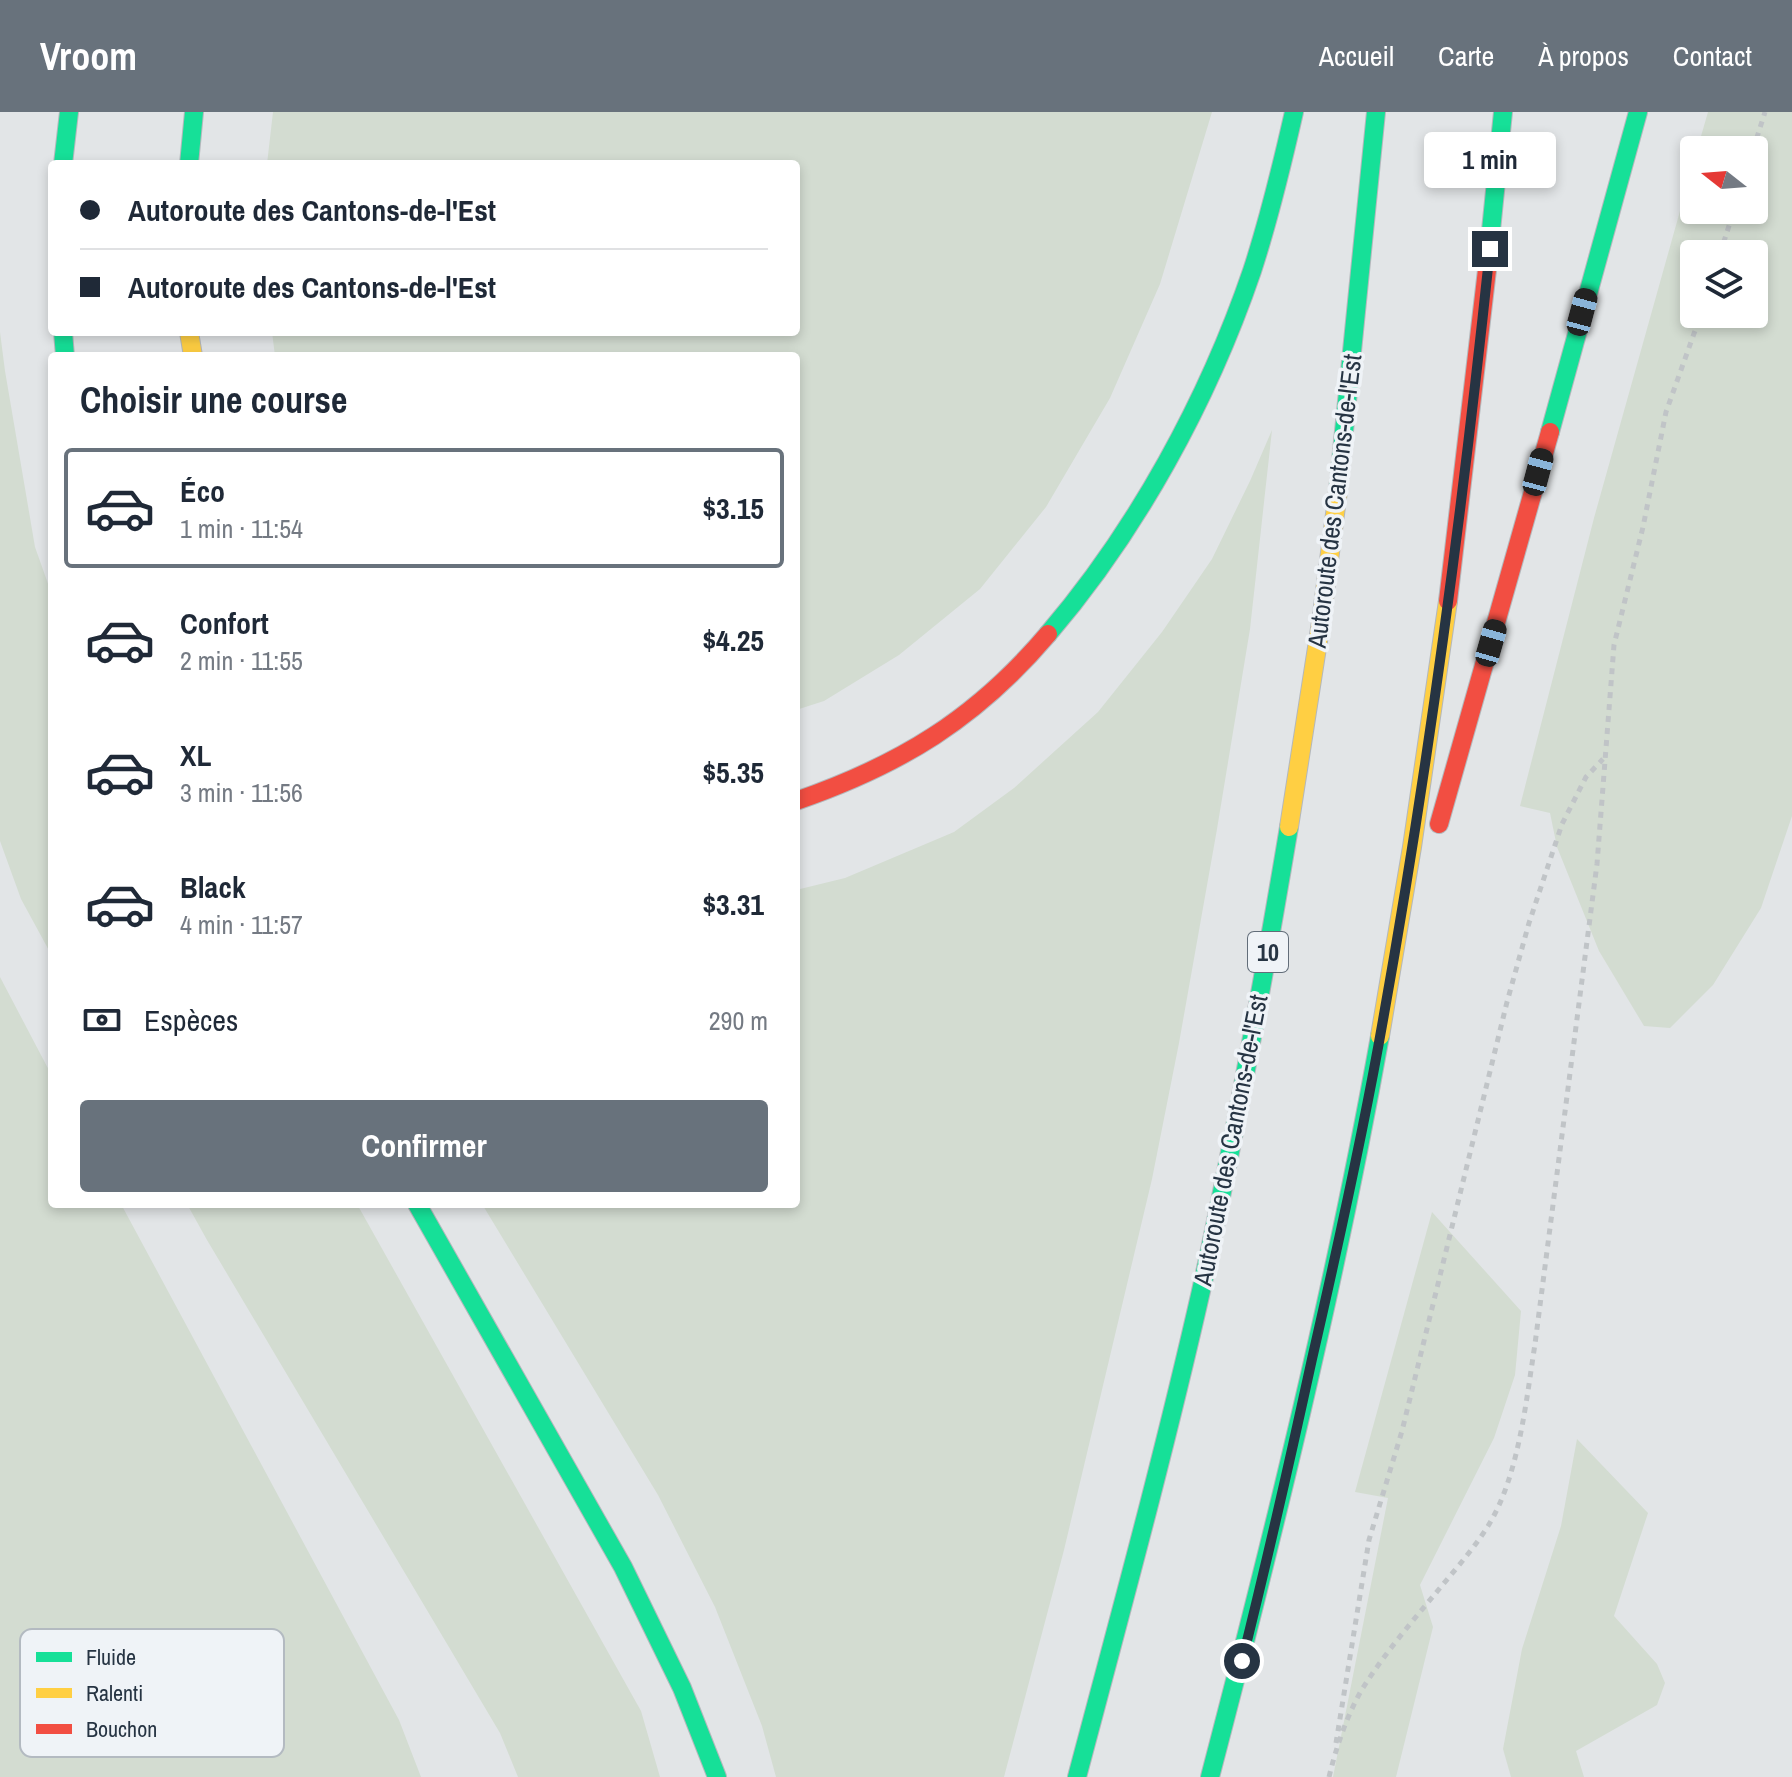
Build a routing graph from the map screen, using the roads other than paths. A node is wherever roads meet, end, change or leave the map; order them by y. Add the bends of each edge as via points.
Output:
1 (69, 112) edge
2 (194, 112) edge
3 (1294, 112) edge
4 (1376, 112) edge
5 (1503, 112) edge
6 (1638, 112) edge
7 (63, 160) edge
8 (189, 160) edge
9 (800, 800) edge
10 (1434, 842) dead end
11 (1426, 872) dead end
12 (1383, 1022) junction
13 (419, 1208) edge
14 (717, 1777) edge
15 (1077, 1777) edge
16 (1210, 1777) edge

1 - 7 highway
2 - 8 highway
3 - 9 highway via 1256,257 1221,351 1164,464 1093,577 1027,656 960,719 896,761
4 - 15 highway, Autoroute des Cantons-de-l'Est / 10 via 1327,577 1271,932 1200,1291
5 - 12 highway via 1450,599
6 - 10 highway
11 - 12 highway
12 - 16 highway via 1287,1472
13 - 14 highway via 623,1567 682,1688

